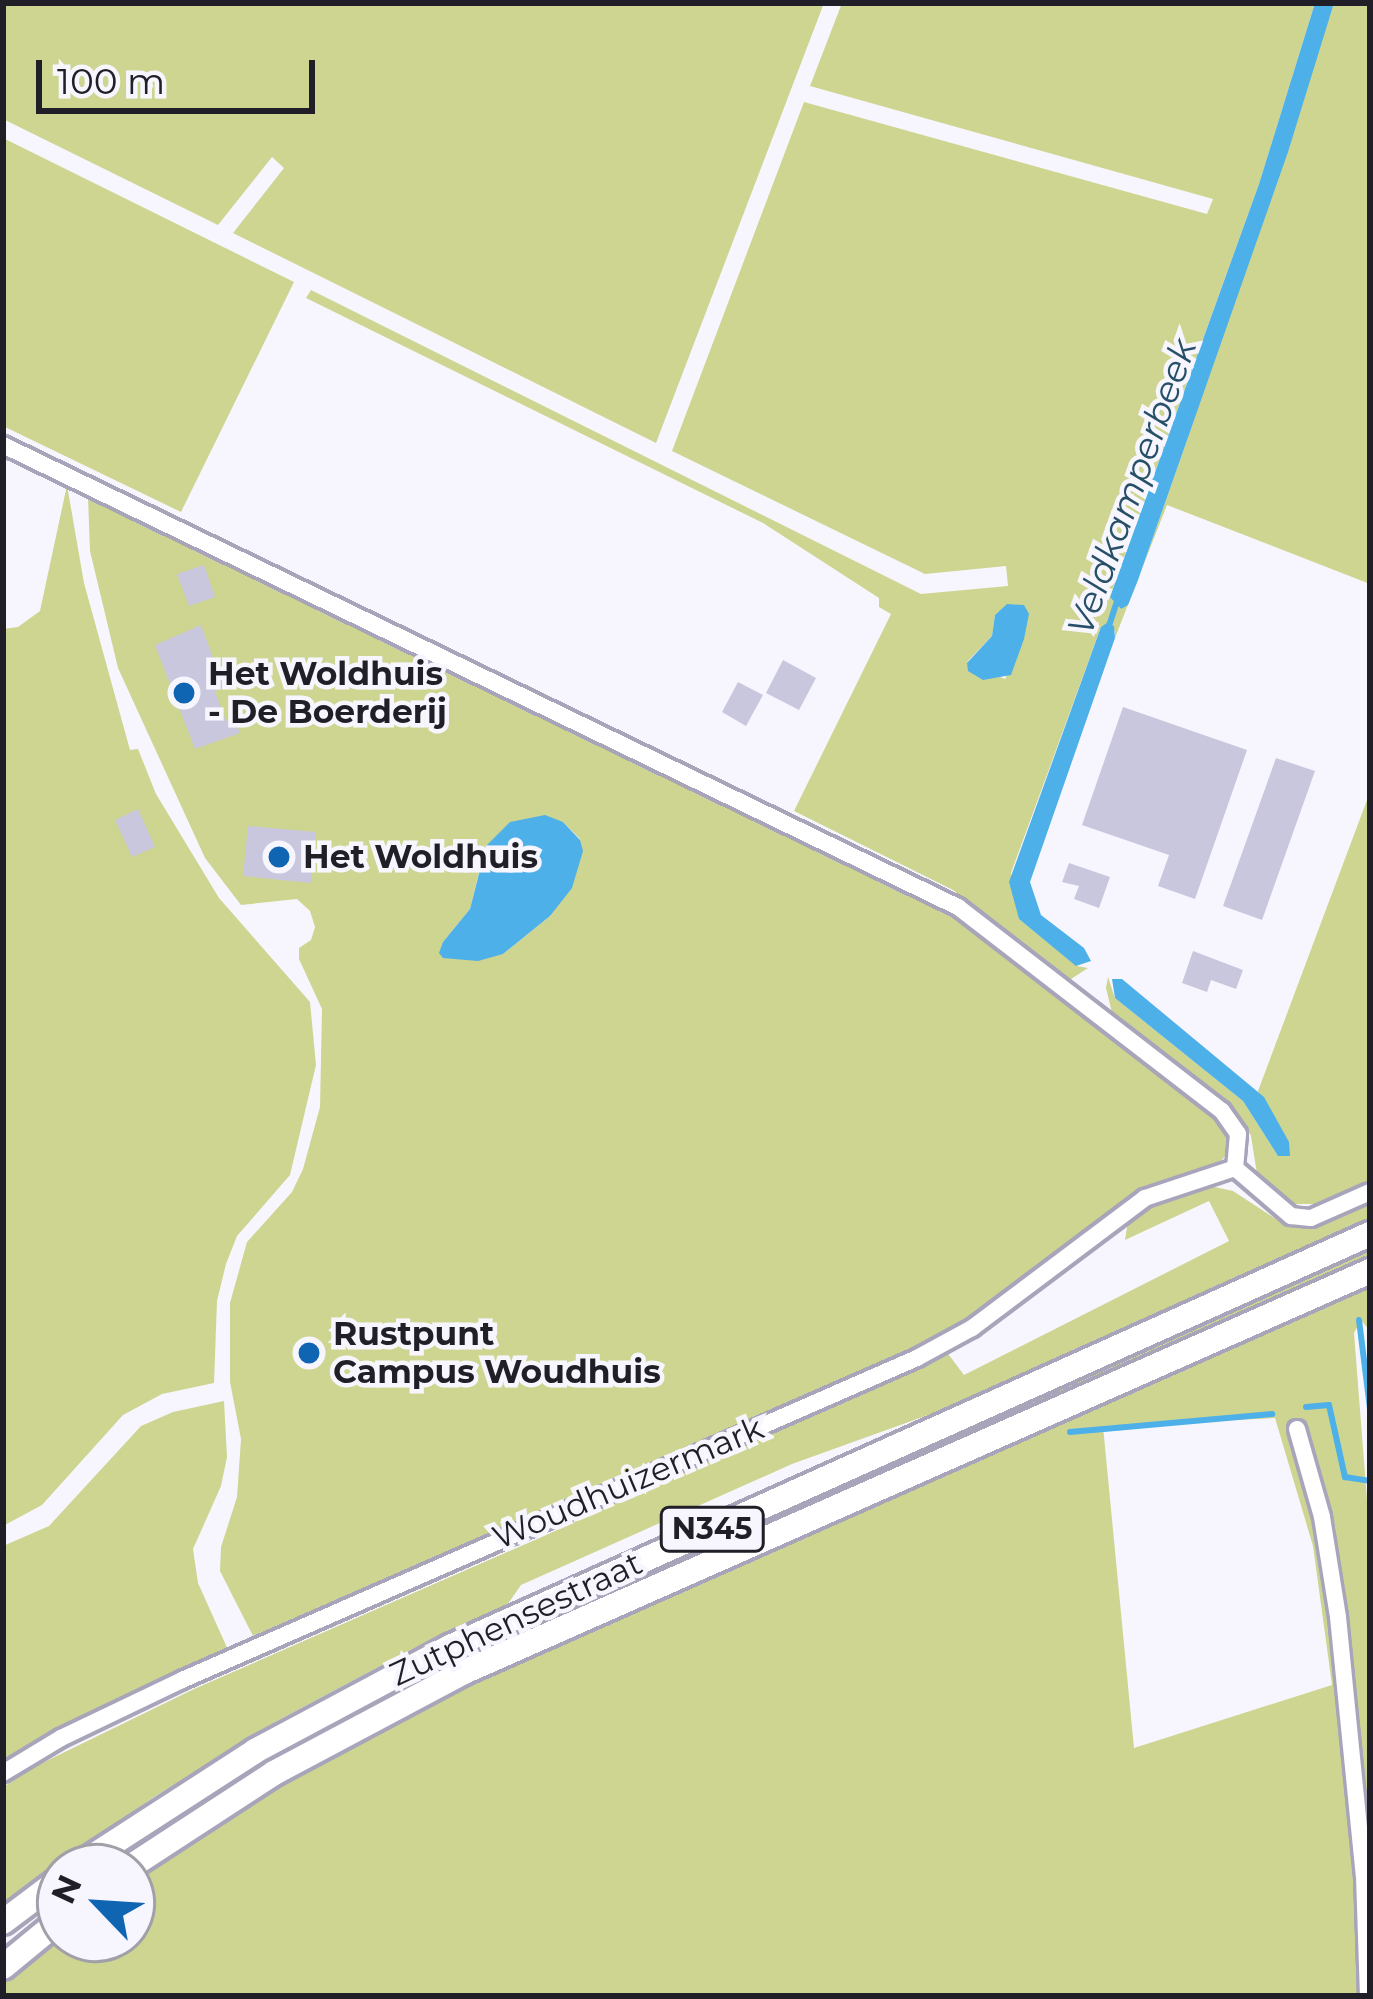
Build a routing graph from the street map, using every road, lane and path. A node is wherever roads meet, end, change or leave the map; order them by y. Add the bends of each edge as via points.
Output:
1 (3, 445) edge
2 (1235, 1168) junction
3 (1370, 1192) edge
4 (1370, 1234) edge
5 (1370, 1271) edge
6 (1298, 1429) dead end
7 (3, 1773) edge
8 (113, 1843) edge
9 (156, 1850) edge
10 (36, 1897) edge
11 (3, 1922) edge
12 (36, 1940) edge
13 (3, 1967) edge
14 (1368, 1996) edge

1 - 2 street via 966,911 1222,1111 1238,1134
2 - 3 street via 1291,1216 1311,1218
2 - 7 street, Woudhuizermark via 1145,1198 972,1328 917,1358 182,1680
4 - 8 main road, Zutphensestraat / N345 via 450,1647 255,1750
5 - 9 main road, Zutphensestraat / N345 via 464,1672 274,1773
6 - 14 street via 1338,1617
10 - 11 main road
12 - 13 main road

